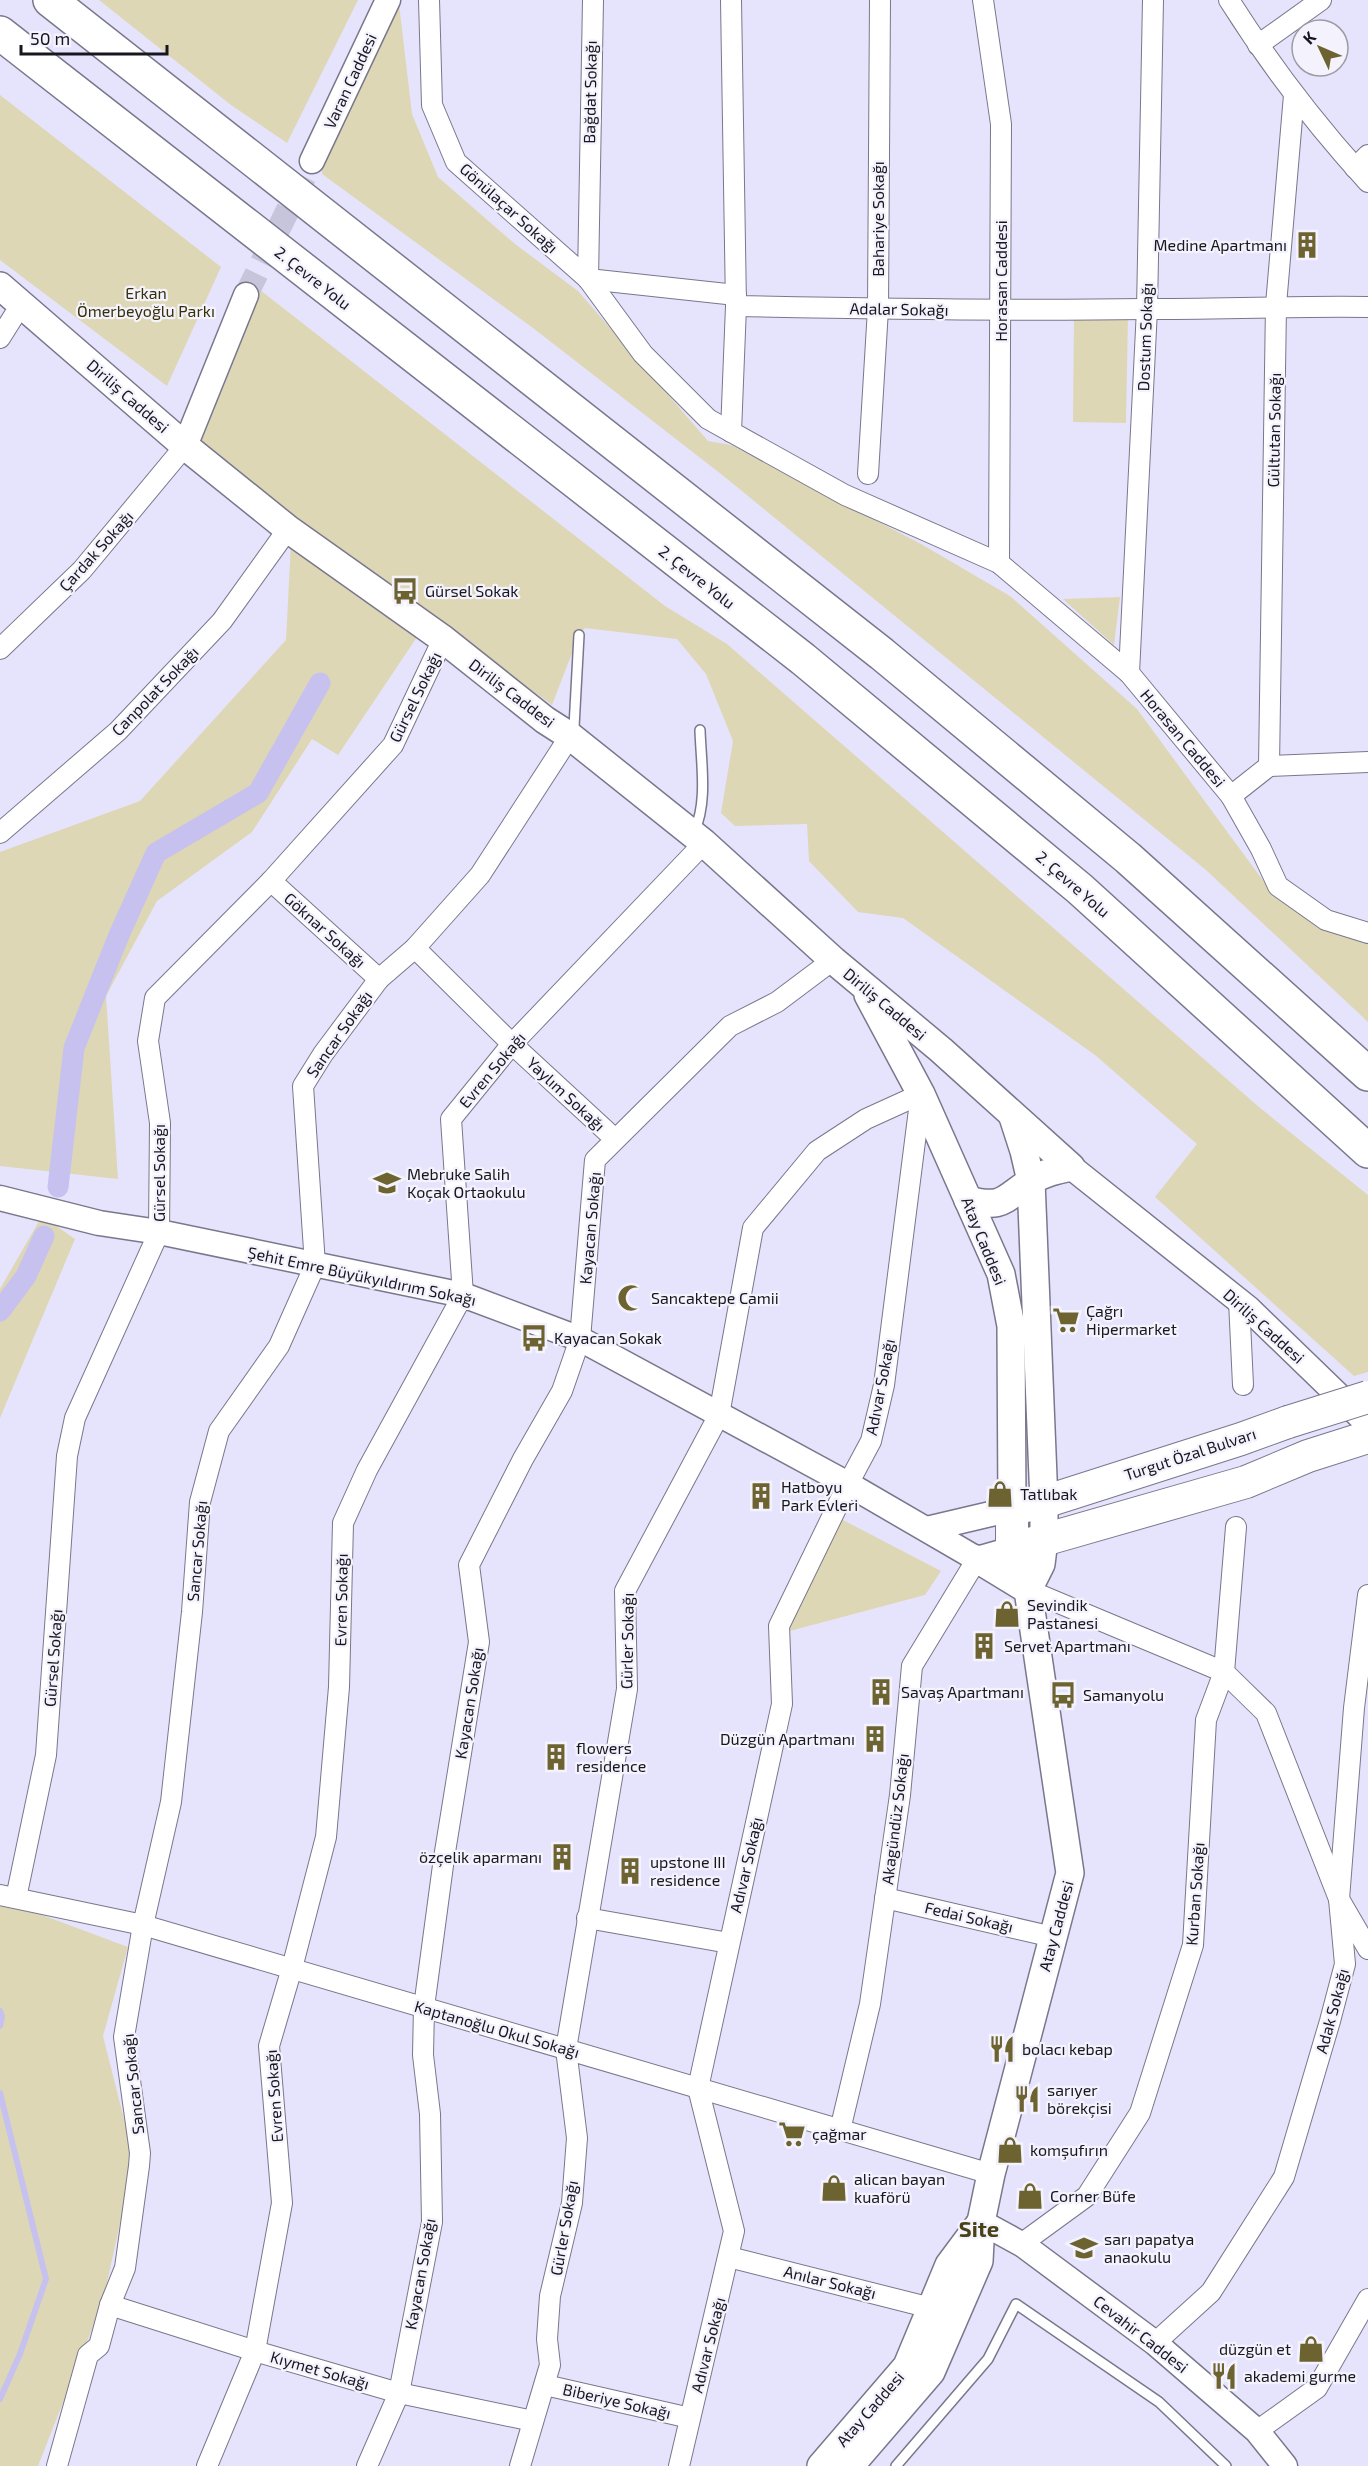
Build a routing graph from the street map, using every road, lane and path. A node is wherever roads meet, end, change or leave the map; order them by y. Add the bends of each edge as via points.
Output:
1 (50, 0) edge
2 (388, 0) edge
3 (429, 0) edge
4 (593, 0) edge
5 (731, 0) edge
6 (880, 0) edge
7 (983, 0) edge
8 (1153, 0) edge
9 (1229, 0) edge
10 (1321, 0) edge
11 (0, 33) edge
12 (1258, 45) junction
13 (0, 51) edge
14 (1294, 95) junction
15 (312, 161) tunnel mouth
16 (1364, 168) edge
17 (220, 206) junction
18 (588, 279) junction
19 (0, 286) edge
20 (246, 295) tunnel mouth
21 (736, 301) junction
22 (22, 303) junction
23 (1276, 305) junction
24 (1368, 307) edge
25 (878, 309) junction
26 (1002, 309) junction
27 (1147, 309) junction
28 (0, 338) edge
29 (731, 432) junction
30 (185, 446) junction
31 (868, 474) dead end
32 (288, 529) junction
33 (999, 563) junction
34 (579, 635) dead end
35 (443, 639) junction
36 (0, 649) edge
37 (1129, 673) junction
38 (700, 730) dead end
39 (570, 736) junction
40 (1368, 762) edge
41 (1269, 766) junction
42 (1231, 796) junction
43 (0, 833) edge
44 (698, 839) junction
45 (271, 881) junction
46 (1368, 933) edge
47 (415, 948) junction
48 (832, 960) junction
49 (379, 979) junction
50 (862, 984) junction
51 (512, 1044) junction
52 (961, 1070) junction
53 (1368, 1074) edge
54 (921, 1095) junction
55 (1012, 1115) junction
56 (615, 1139) junction
57 (1368, 1151) edge
58 (1071, 1167) junction
59 (1031, 1181) junction
60 (0, 1198) edge
61 (968, 1200) junction
62 (159, 1232) junction
63 (315, 1265) junction
64 (463, 1295) junction
65 (1239, 1301) junction
66 (580, 1339) junction
67 (1243, 1385) dead end
68 (1368, 1397) edge
69 (719, 1415) junction
70 (1368, 1424) edge
71 (1368, 1437) edge
72 (848, 1484) junction
73 (1044, 1502) junction
74 (1012, 1509) junction
75 (1236, 1527) dead end
76 (927, 1529) junction
77 (1044, 1540) junction
78 (1012, 1549) junction
79 (977, 1559) junction
80 (1028, 1590) junction
81 (1368, 1595) edge
82 (1224, 1672) junction
83 (1361, 1716) edge
84 (8, 1897) edge
85 (885, 1898) junction
86 (1339, 1899) junction
87 (588, 1918) junction
88 (143, 1925) junction
89 (1053, 1937) junction
90 (729, 1943) junction
91 (1368, 1948) edge
92 (292, 1968) junction
93 (424, 2007) junction
94 (566, 2049) junction
95 (698, 2088) junction
96 (840, 2130) junction
97 (991, 2174) junction
98 (981, 2222) junction
99 (1023, 2245) junction
100 (729, 2257) junction
101 (1368, 2299) edge
102 (110, 2305) junction
103 (931, 2308) junction
104 (1155, 2343) junction
105 (255, 2351) junction
106 (545, 2385) junction
107 (399, 2392) junction
108 (690, 2418) junction
109 (533, 2421) junction
110 (1257, 2431) junction
111 (57, 2466) edge
112 (207, 2466) edge
113 (367, 2466) edge
114 (520, 2466) edge
115 (679, 2466) edge
116 (821, 2466) edge
117 (850, 2466) edge
118 (896, 2466) edge
119 (1226, 2466) edge
120 (1285, 2466) edge

1 - 53 highway via 882,654 1128,858
2 - 15 street, Varan Caddesi
3 - 18 street, Gönülaçar Sokağı via 432,105 456,162
4 - 18 street, Bağdat Sokağı
5 - 21 street
6 - 25 street, Bahariye Sokağı
7 - 26 street, Horasan Caddesi via 1001,124
8 - 27 street, Dostum Sokağı
9 - 12 street
10 - 12 street
11 - 17 highway, 2. Çevre Yolu
12 - 14 street
13 - 17 highway
14 - 16 street
14 - 23 street, Gültutan Sokağı
17 - 57 highway, 2. Çevre Yolu via 802,659 1080,889
18 - 21 street
18 - 29 street, Horasan Caddesi via 643,354 708,419
19 - 22 main road, Diriliş Caddesi
20 - 30 street
21 - 25 street, Adalar Sokağı
21 - 29 street
22 - 28 street
22 - 30 main road, Diriliş Caddesi
23 - 24 street, Adalar Sokağı
23 - 27 street, Adalar Sokağı
23 - 41 street, Gültutan Sokağı
25 - 26 street, Adalar Sokağı
25 - 31 street, Bahariye Sokağı
26 - 27 street, Adalar Sokağı
26 - 33 street, Horasan Caddesi
27 - 37 street, Dostum Sokağı
29 - 33 street, Horasan Caddesi via 845,495
30 - 32 main road, Diriliş Caddesi
30 - 36 street, Çardak Sokağı via 82,570
32 - 35 main road, Diriliş Caddesi
32 - 43 street, Canpolat Sokağı via 222,621 118,731
33 - 37 street, Horasan Caddesi
34 - 39 lane via 574,727
35 - 39 main road, Diriliş Caddesi
35 - 45 street, Gürsel Sokağı via 393,745
37 - 42 street, Horasan Caddesi
38 - 44 lane
39 - 44 main road, Diriliş Caddesi
39 - 47 street, Sancar Sokağı via 480,874
40 - 41 street
41 - 42 street
42 - 46 street, Horasan Caddesi via 1278,886 1326,920
44 - 48 main road, Diriliş Caddesi
44 - 51 street, Evren Sokağı
45 - 49 street, Göknar Sokağı
45 - 62 street, Gürsel Sokağı via 155,998 148,1041 160,1123
47 - 49 street, Sancar Sokağı
47 - 51 street, Yaylım Sokağı
48 - 50 main road, Diriliş Caddesi
48 - 56 street, Kayacan Sokağı via 777,1002 730,1026
49 - 63 street, Sancar Sokağı via 303,1086
50 - 52 main road, Diriliş Caddesi
50 - 54 main road, Atay Caddesi
51 - 56 street, Yaylım Sokağı
51 - 64 street, Evren Sokağı via 451,1119
52 - 54 main road via 938,1078
52 - 55 main road, Diriliş Caddesi
54 - 61 main road, Atay Caddesi
54 - 69 street, Gürler Sokağı via 866,1119 817,1151 753,1228
54 - 72 street, Adıvar Sokağı via 884,1385 871,1441
55 - 58 main road, Diriliş Caddesi
55 - 59 main road, Atay Caddesi
56 - 66 street, Kayacan Sokağı via 595,1160
58 - 59 main road
58 - 65 street, Diriliş Caddesi
59 - 61 main road via 1009,1199 989,1205
59 - 73 main road, Atay Caddesi
60 - 62 street, Şehit Emre Büyükyıldırım Sokağı via 99,1223
61 - 74 main road, Atay Caddesi via 1000,1274 1011,1326
62 - 63 street, Şehit Emre Büyükyıldırım Sokağı
62 - 84 street, Gürsel Sokağı via 75,1418 67,1456 46,1755
63 - 64 street, Şehit Emre Büyükyıldırım Sokağı
63 - 88 street, Sancar Sokağı via 279,1346 219,1431 200,1502 171,1802
64 - 66 street, Şehit Emre Büyükyıldırım Sokağı
64 - 92 street, Evren Sokağı via 342,1523 339,1687 326,1837
65 - 67 street
65 - 70 street, Diriliş Caddesi
66 - 69 street, Şehit Emre Büyükyıldırım Sokağı
66 - 93 street, Kayacan Sokağı via 562,1391 468,1566 479,1642
68 - 73 main road, Turgut Özal Bulvarı, bridge
69 - 72 street, Şehit Emre Büyükyıldırım Sokağı
69 - 87 street, Gürler Sokağı via 625,1591 627,1689
71 - 77 main road via 1246,1482
72 - 76 street, Şehit Emre Büyükyıldırım Sokağı
72 - 90 street, Adıvar Sokağı via 779,1626 782,1704
73 - 74 main road, Turgut Özal Bulvarı
73 - 77 main road, Atay Caddesi
74 - 76 street
74 - 78 main road, Atay Caddesi
75 - 82 street, Kurban Sokağı
76 - 79 street, Şehit Emre Büyükyıldırım Sokağı
77 - 78 main road
77 - 80 main road, Atay Caddesi via 1041,1564
78 - 79 street
78 - 80 main road, Atay Caddesi
79 - 80 main road
79 - 85 street, Akagündüz Sokağı via 912,1666
80 - 82 street
80 - 89 main road, Atay Caddesi via 1070,1873
81 - 83 street, Adak Sokağı
82 - 86 street via 1266,1713
82 - 99 street, Kurban Sokağı via 1206,1720 1193,1945 1140,2113 1087,2196
83 - 86 street, Adak Sokağı
84 - 88 street, Kaptanoğlu Okul Sokağı
85 - 89 street, Fedai Sokağı
85 - 96 street, Akagündüz Sokağı via 870,2004
86 - 91 street
86 - 104 street, Adak Sokağı via 1345,1964 1284,2177 1211,2292
87 - 90 street
87 - 94 street, Gürler Sokağı
88 - 92 street, Kaptanoğlu Okul Sokağı
88 - 102 street, Sancar Sokağı via 124,2037 140,2153 125,2268
89 - 97 main road, Atay Caddesi
90 - 95 street, Adıvar Sokağı
92 - 93 street, Kaptanoğlu Okul Sokağı
92 - 105 street, Evren Sokağı via 269,2046 282,2203
93 - 94 street, Kaptanoğlu Okul Sokağı
93 - 107 street, Kayacan Sokağı via 432,2222
94 - 95 street, Kaptanoğlu Okul Sokağı
94 - 106 street, Gürler Sokağı via 576,2138 572,2203 550,2296 550,2365
95 - 96 street, Kaptanoğlu Okul Sokağı
95 - 100 street, Adıvar Sokağı via 734,2231
96 - 97 street, Kaptanoğlu Okul Sokağı
97 - 98 main road, Atay Caddesi
98 - 99 street, Cevahir Caddesi
98 - 103 main road, Atay Caddesi via 949,2265
98 - 117 main road, Atay Caddesi via 979,2261 931,2372
99 - 104 street, Cevahir Caddesi
100 - 103 street, Anılar Sokağı
100 - 108 street, Adıvar Sokağı
101 - 110 street via 1317,2388
102 - 105 street, Kıymet Sokağı
102 - 111 street, Sancar Sokağı via 99,2346 88,2355
103 - 116 main road, Atay Caddesi via 907,2366
104 - 110 street, Cevahir Caddesi
105 - 107 street, Kıymet Sokağı
105 - 112 street, Evren Sokağı
106 - 108 street, Biberiye Sokağı
106 - 109 street, Gürler Sokağı
107 - 109 street, Kıymet Sokağı
107 - 113 street, Kayacan Sokağı
108 - 115 street, Adıvar Sokağı
109 - 114 street, Gürler Sokağı
110 - 120 street, Cevahir Caddesi
118 - 119 lane via 988,2359 1016,2304 1159,2402

